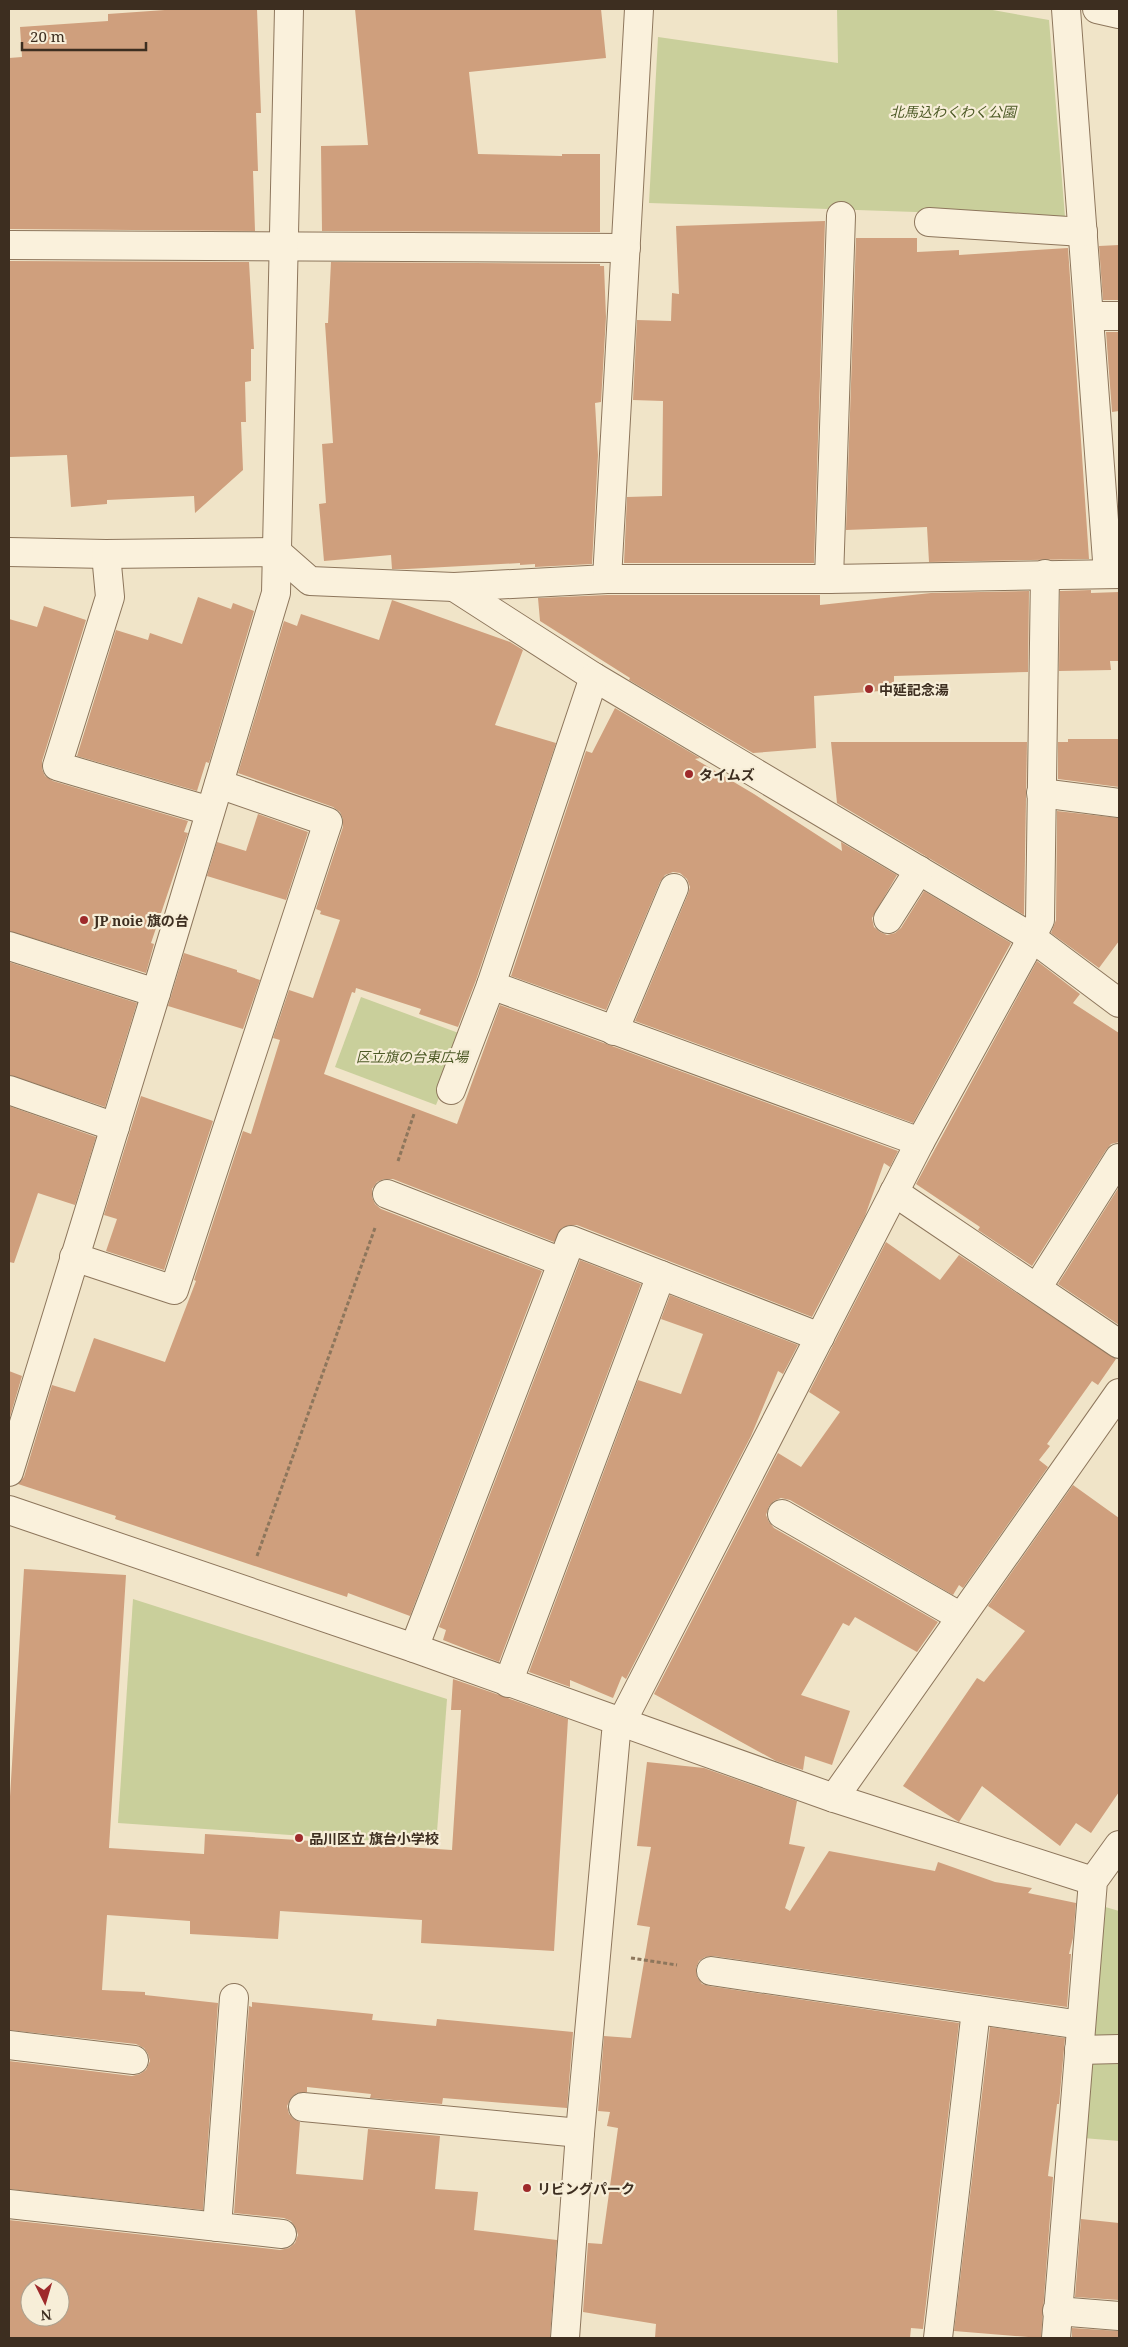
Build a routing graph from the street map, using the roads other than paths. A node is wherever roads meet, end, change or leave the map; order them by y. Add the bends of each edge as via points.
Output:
1 (289, 9) edge
2 (639, 9) edge
3 (1066, 9) edge
4 (1096, 9) edge
5 (1119, 14) edge
6 (841, 216) dead end
7 (929, 222) dead end
8 (1083, 232) junction
9 (9, 245) edge
10 (284, 246) junction
11 (626, 248) junction
12 (1090, 316) junction
13 (1119, 316) edge
14 (9, 552) edge
15 (277, 552) junction
16 (106, 554) junction
17 (1045, 574) junction
18 (1114, 574) edge
19 (606, 579) junction
20 (829, 579) junction
21 (454, 587) junction
22 (594, 677) junction
23 (219, 784) junction
24 (1041, 793) junction
25 (1119, 803) edge
26 (210, 811) junction
27 (918, 870) junction
28 (674, 888) dead end
29 (888, 919) dead end
30 (1031, 937) junction
31 (9, 946) edge
32 (491, 985) junction
33 (156, 993) junction
34 (1119, 1004) edge
35 (614, 1030) junction
36 (9, 1090) edge
37 (451, 1090) dead end
38 (115, 1127) junction
39 (920, 1142) junction
40 (1119, 1158) edge
41 (894, 1192) junction
42 (387, 1194) road end
43 (74, 1257) junction
44 (562, 1262) junction
45 (661, 1275) junction
46 (1037, 1288) junction
47 (820, 1337) junction
48 (1119, 1344) edge
49 (1119, 1392) edge
50 (9, 1472) edge
51 (9, 1510) edge
52 (782, 1514) dead end
53 (961, 1617) junction
54 (414, 1648) junction
55 (508, 1683) junction
56 (622, 1721) junction
57 (834, 1798) junction
58 (1119, 1846) edge
59 (1093, 1881) junction
60 (711, 1971) road end
61 (234, 1998) dead end
62 (976, 2010) junction
63 (1080, 2038) junction
64 (9, 2045) edge
65 (1119, 2049) edge
66 (134, 2060) dead end
67 (303, 2107) dead end
68 (580, 2133) junction
69 (9, 2204) edge
70 (217, 2227) junction
71 (282, 2234) dead end
72 (1057, 2311) junction
73 (1119, 2316) edge
74 (565, 2338) edge
75 (938, 2338) edge
76 (1056, 2338) edge

1 - 10 street
2 - 11 street
3 - 8 street
4 - 5 street
6 - 20 street
7 - 8 street
8 - 12 street
9 - 10 street
10 - 11 street
10 - 15 street
11 - 19 street
12 - 13 street
12 - 18 street
14 - 16 street
15 - 16 street
15 - 21 street via 310,581
15 - 23 street via 276,593
16 - 26 street via 110,596 57,766
17 - 18 street
17 - 20 street
17 - 24 street
19 - 20 street
19 - 21 street
21 - 22 street
22 - 27 street
22 - 32 street
23 - 26 street
23 - 43 street via 328,822 174,1290
24 - 25 street
24 - 30 street via 1040,920
26 - 33 street
27 - 29 street
27 - 30 street
28 - 35 street
30 - 34 street
30 - 39 street
31 - 33 street
32 - 35 street
32 - 37 street
33 - 38 street
35 - 39 street
36 - 38 street
38 - 43 street
39 - 41 street
40 - 46 street
41 - 46 street
41 - 47 street
42 - 44 street
43 - 50 street
44 - 45 street via 570,1240
44 - 54 street
45 - 47 street
45 - 55 street
46 - 48 street
47 - 56 street
49 - 53 street
51 - 54 street
52 - 53 street
53 - 57 street
54 - 55 street
55 - 56 street
56 - 57 street
56 - 68 street via 616,1733 614,1752
57 - 59 street
58 - 59 street
59 - 63 street
60 - 62 street
61 - 70 street
62 - 63 street
62 - 75 street
63 - 65 street
63 - 72 street
64 - 66 street
67 - 68 street
68 - 74 street
69 - 70 street
70 - 71 street
72 - 73 street
72 - 76 street

